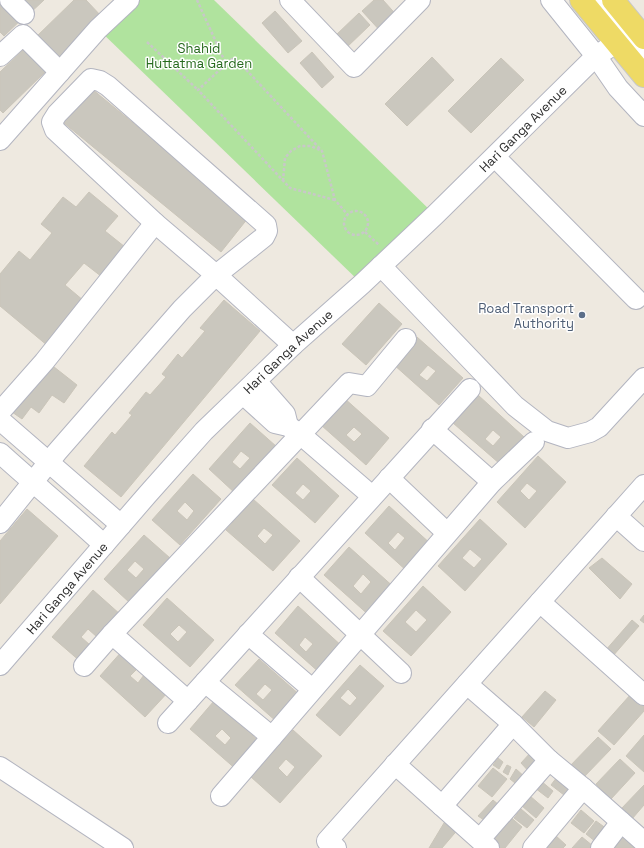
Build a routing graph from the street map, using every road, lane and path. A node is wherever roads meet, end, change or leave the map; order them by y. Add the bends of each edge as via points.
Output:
1 (10, 0) edge
2 (129, 0) edge
3 (197, 0) edge
4 (290, 0) edge
5 (420, 0) edge
6 (551, 0) edge
7 (581, 0) edge
8 (597, 0) edge
9 (613, 0) edge
10 (24, 14) dead end
11 (640, 26) edge
12 (147, 42) dead end
13 (616, 43) junction
14 (0, 56) edge
15 (596, 56) junction
16 (644, 58) edge
17 (226, 64) junction
18 (60, 72) junction
19 (644, 76) edge
20 (198, 90) junction
21 (644, 116) edge
22 (0, 140) edge
23 (322, 151) junction
24 (495, 157) junction
25 (283, 181) junction
26 (335, 200) junction
27 (348, 215) junction
28 (155, 223) junction
29 (381, 266) junction
30 (216, 275) junction
31 (636, 299) dead end
32 (406, 339) dead end
33 (293, 345) junction
34 (644, 378) edge
35 (250, 388) junction
36 (470, 389) dead end
37 (0, 412) edge
38 (0, 420) edge
39 (294, 430) junction
40 (432, 430) junction
41 (534, 442) dead end
42 (0, 453) edge
43 (48, 462) junction
44 (389, 478) junction
45 (492, 482) junction
46 (33, 483) junction
47 (644, 485) edge
48 (372, 496) junction
49 (616, 516) junction
50 (0, 523) edge
51 (121, 525) junction
52 (447, 533) junction
53 (644, 540) edge
54 (104, 545) junction
55 (299, 577) junction
56 (540, 602) junction
57 (112, 634) junction
58 (248, 634) junction
59 (360, 634) junction
60 (0, 665) edge
61 (84, 666) dead end
62 (401, 673) dead end
63 (205, 682) junction
64 (467, 684) junction
65 (312, 689) junction
66 (644, 695) edge
67 (188, 701) junction
68 (168, 723) dead end
69 (512, 724) junction
70 (272, 737) junction
71 (549, 760) junction
72 (395, 764) junction
73 (0, 767) edge
74 (583, 788) junction
75 (221, 796) dead end
76 (442, 806) junction
77 (621, 822) junction
78 (644, 842) edge
79 (484, 844) edge
80 (123, 848) edge
81 (336, 848) edge
82 (533, 848) edge
83 (600, 848) edge

1 - 10 street
2 - 18 street via 98,29
3 - 17 path
4 - 5 street via 354,67
6 - 15 street
7 - 13 main road
8 - 16 street
9 - 11 main road
12 - 20 path
13 - 15 street, Hari Ganga Avenue
13 - 19 main road
14 - 18 street via 22,35
15 - 21 street via 618,88
15 - 24 street, Hari Ganga Avenue
17 - 20 path
17 - 23 path via 232,59 239,62
18 - 22 street
20 - 25 path
23 - 25 path via 311,146 300,146 291,151 285,158
23 - 26 path
24 - 29 street, Hari Ganga Avenue
24 - 31 street
25 - 26 path via 290,188
26 - 27 path
27 - 27 path via 345,222 348,232 355,235 365,232 368,224 366,216 355,212
28 - 30 street
28 - 30 street via 55,130 52,122 57,114 90,79 108,86 266,225 264,237
28 - 37 street via 44,362
29 - 33 street, Hari Ganga Avenue
29 - 34 street via 515,406 547,431 568,438 590,432 599,427
30 - 33 street
30 - 43 street via 182,309
32 - 39 street via 367,386 350,383
33 - 35 street, Hari Ganga Avenue
35 - 39 street via 275,423
35 - 51 street, Hari Ganga Avenue via 204,431
36 - 40 street
38 - 43 street
39 - 48 street
39 - 57 street
40 - 44 street
40 - 45 street
41 - 45 street
42 - 46 street
43 - 46 street
43 - 51 street
44 - 48 street
44 - 52 street
45 - 52 street
46 - 50 street
46 - 54 street via 56,500
47 - 49 street
48 - 55 street
49 - 53 street
49 - 56 street
51 - 54 street, Hari Ganga Avenue
52 - 59 street
54 - 60 street, Hari Ganga Avenue
55 - 58 street
55 - 59 street
56 - 64 street
56 - 66 street
57 - 61 street
57 - 67 street
58 - 63 street
58 - 65 street
59 - 62 street
59 - 65 street
63 - 67 street
63 - 70 street
64 - 69 street
64 - 72 street
65 - 70 street
67 - 68 street
69 - 71 street
69 - 76 street
70 - 75 street
71 - 74 street
71 - 79 street
72 - 76 street
72 - 81 street via 327,841
73 - 80 street
74 - 77 street
74 - 82 street
76 - 79 street
77 - 78 street
77 - 83 street

